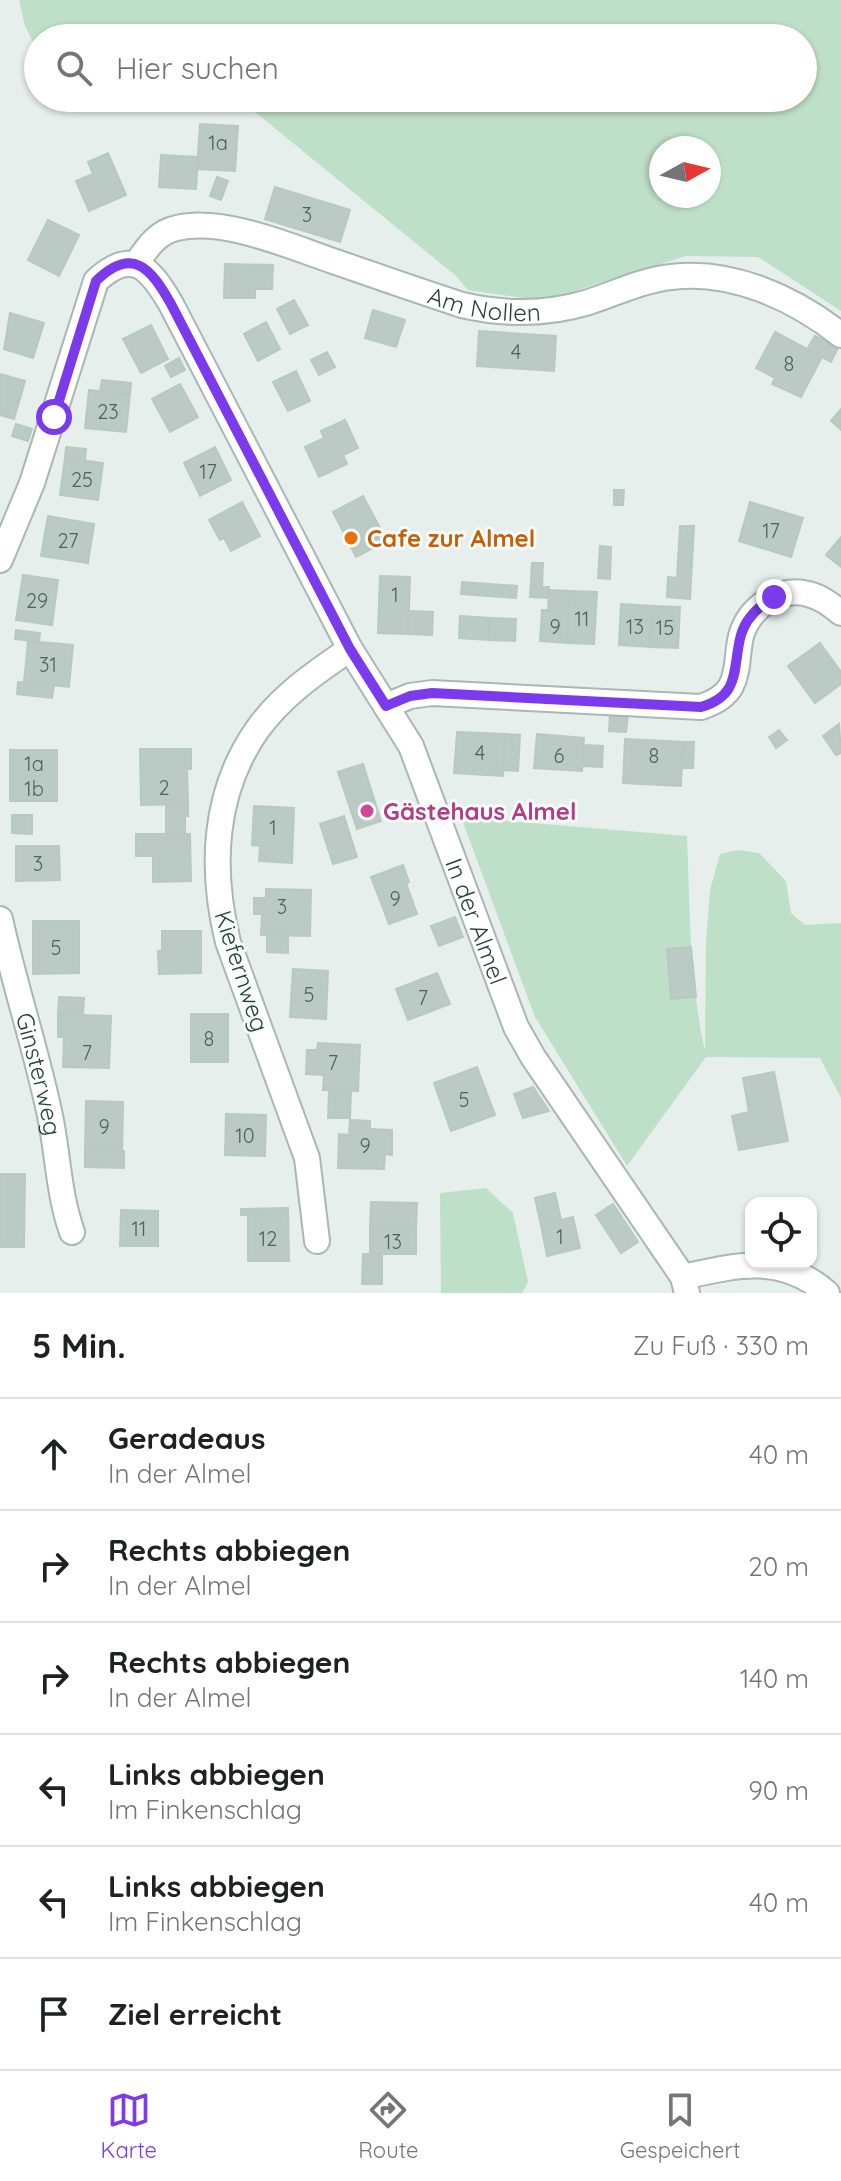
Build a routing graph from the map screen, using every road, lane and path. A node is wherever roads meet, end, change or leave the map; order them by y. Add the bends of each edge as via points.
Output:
1 (136, 264) junction
2 (841, 335) edge
3 (0, 560) edge
4 (841, 613) edge
5 (350, 649) junction
6 (386, 706) junction
7 (0, 919) edge
8 (72, 1232) dead end
9 (317, 1241) dead end
10 (685, 1285) edge
11 (827, 1293) edge

1 - 2 street, Am Nollen via 150,243 176,228 227,229 462,305 522,313 556,310 644,282 699,275 773,294
1 - 3 street via 120,263 96,281 32,483
1 - 5 street, In der Almel via 148,270 171,304
4 - 6 street via 806,593 774,597 757,608 741,635 733,682 722,697 701,707 432,693
5 - 6 street, In der Almel
5 - 9 street, Kiefernweg via 306,680 257,729 226,797 217,837 216,874 228,942 307,1158
6 - 10 street, In der Almel via 429,787 516,1027
7 - 8 street, Ginsterweg via 43,1081
10 - 11 street via 740,1265 763,1264 783,1268

